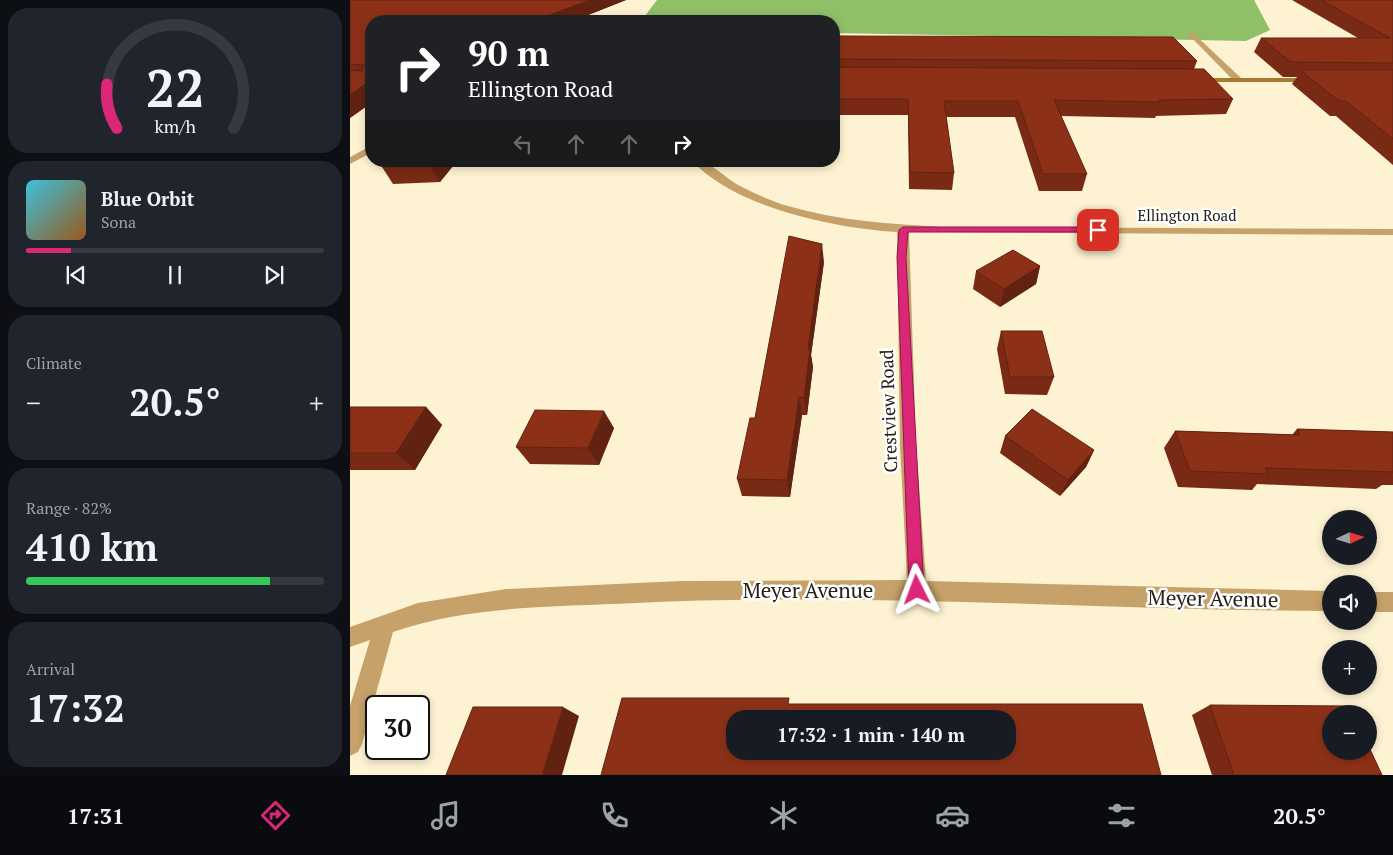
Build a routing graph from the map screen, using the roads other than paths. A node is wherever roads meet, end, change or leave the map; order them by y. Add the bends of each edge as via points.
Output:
1 (1190, 33) dead end
2 (1182, 80) edge
3 (1238, 80) junction
4 (1325, 80) edge
5 (365, 152) edge
6 (350, 161) edge
7 (705, 167) edge
8 (903, 230) junction
9 (1393, 232) edge
10 (917, 590) junction
11 (1322, 601) edge
12 (1377, 602) edge
13 (1393, 602) edge
14 (385, 624) junction
15 (350, 637) edge
16 (350, 744) edge

1 - 3 street
2 - 3 street
3 - 4 street
5 - 6 street
7 - 8 street, Ellington Road via 730,186 783,208 841,222
8 - 9 street, Ellington Road
8 - 10 street, Crestview Road via 906,396
10 - 11 street, Meyer Avenue
10 - 14 street, Meyer Avenue via 681,591 506,599 418,613
12 - 13 street
14 - 15 street, Meyer Avenue
14 - 16 street

